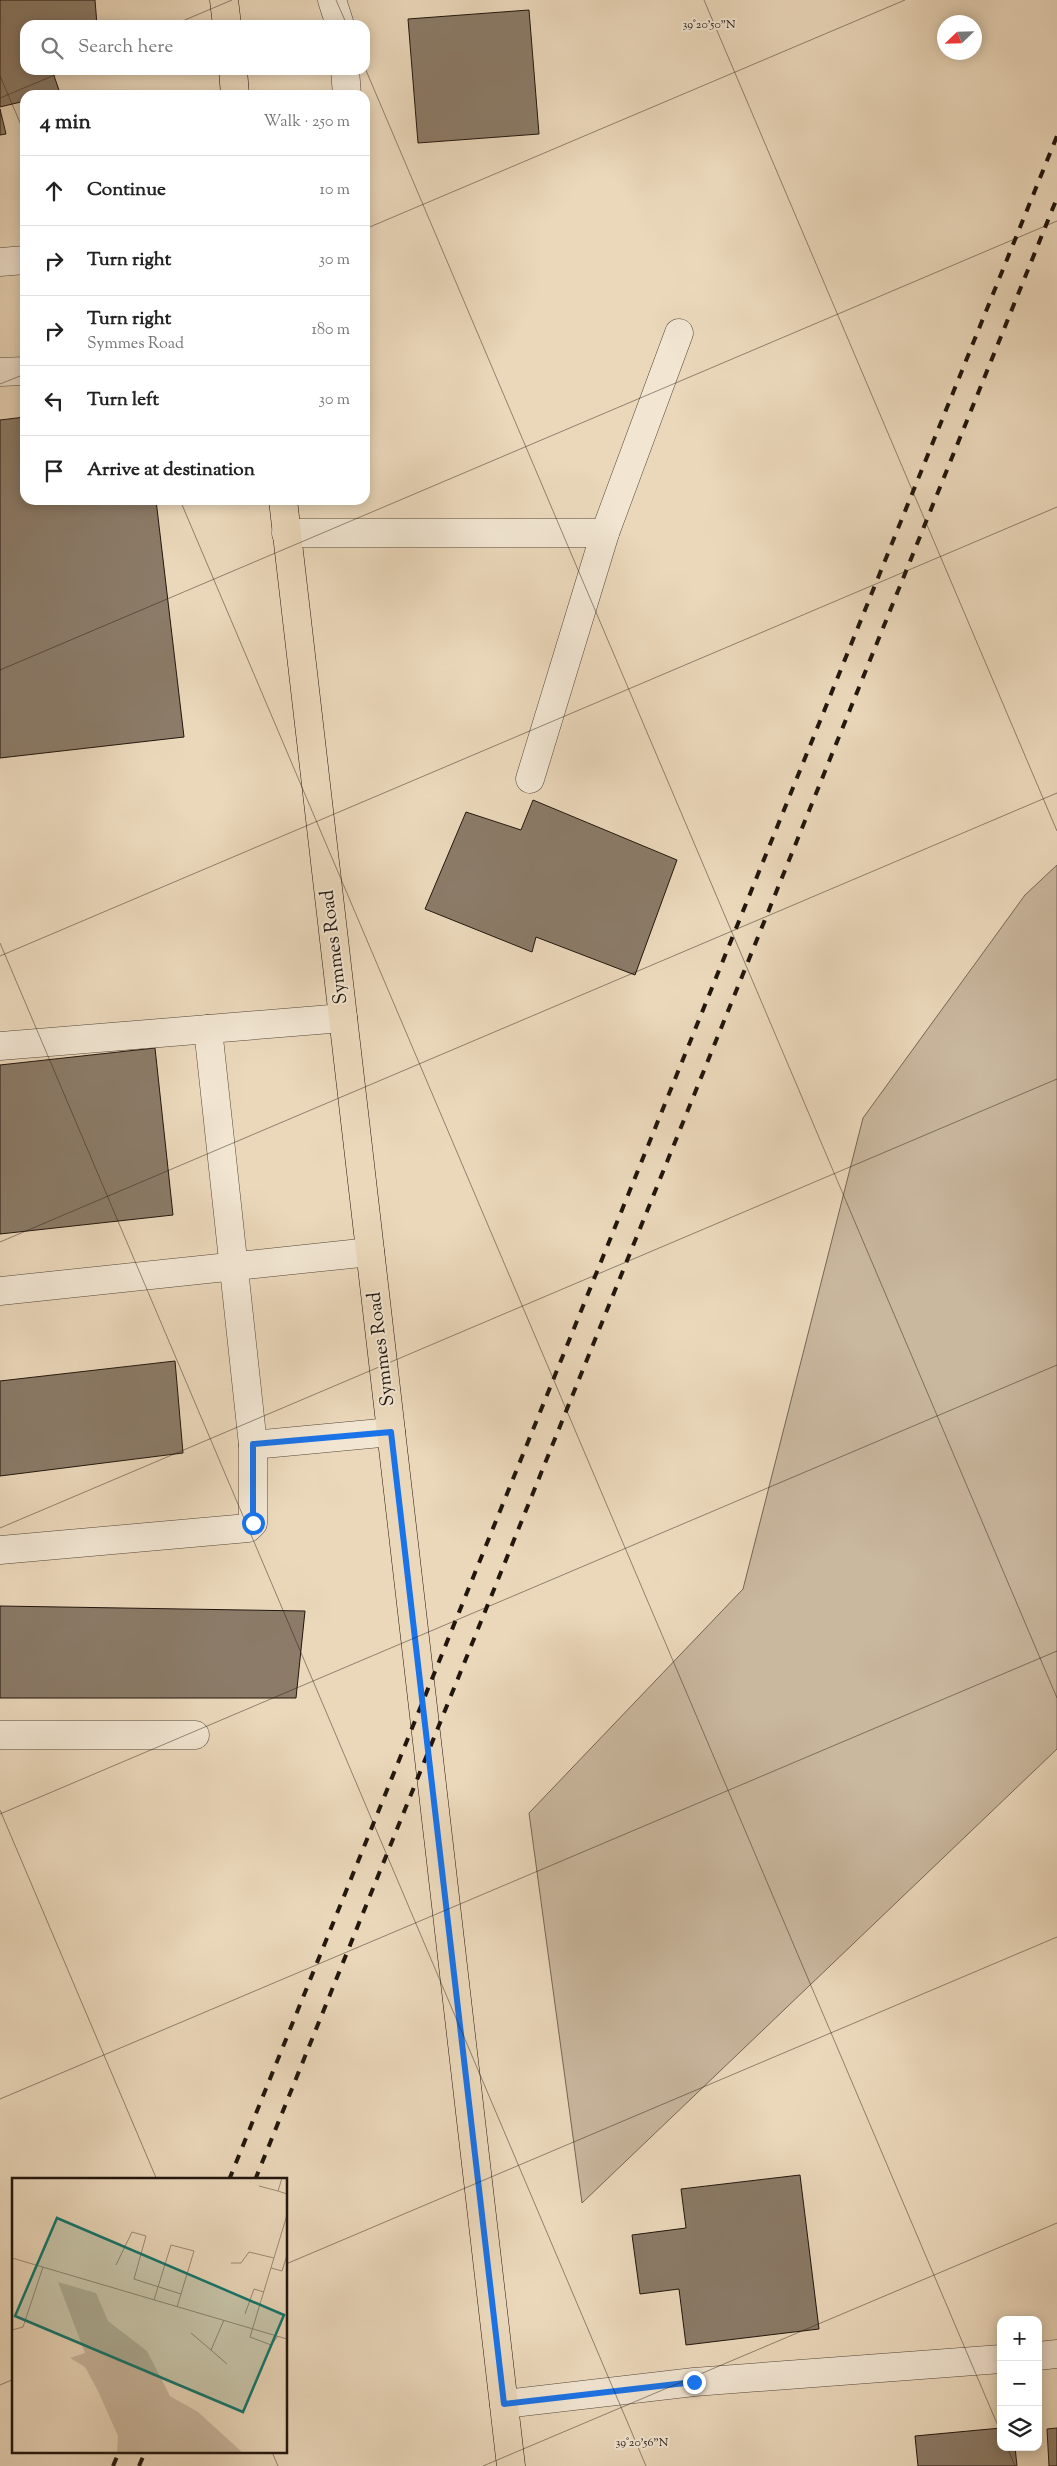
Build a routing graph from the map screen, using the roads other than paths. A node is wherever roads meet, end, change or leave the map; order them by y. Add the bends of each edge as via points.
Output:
1 (224, 0) edge
2 (332, 0) edge
3 (226, 20) edge
4 (338, 20) edge
5 (233, 75) edge
6 (345, 75) edge
7 (234, 90) edge
8 (347, 90) edge
9 (20, 260) edge
10 (0, 262) edge
11 (679, 334) dead end
12 (20, 371) edge
13 (0, 372) edge
14 (283, 505) edge
15 (286, 533) junction
16 (605, 533) junction
17 (530, 779) dead end
18 (343, 1018) junction
19 (208, 1029) junction
20 (0, 1046) edge
21 (370, 1252) junction
22 (235, 1267) junction
23 (0, 1291) edge
24 (391, 1432) junction
25 (253, 1444) junction
26 (0, 1550) edge
27 (0, 1735) edge
28 (195, 1735) dead end
29 (1057, 2354) edge
30 (1042, 2356) edge
31 (997, 2359) edge
32 (504, 2404) junction
33 (511, 2466) edge

1 - 3 main road
2 - 4 street
5 - 7 main road
6 - 8 street
9 - 10 street
11 - 16 street
12 - 13 street
14 - 15 main road, Symmes Road
15 - 16 street
15 - 18 main road, Symmes Road
16 - 17 street
18 - 19 street
18 - 21 main road, Symmes Road
19 - 20 street
19 - 22 street
21 - 22 street
21 - 24 main road, Symmes Road
22 - 23 street
22 - 25 street
24 - 25 street
24 - 32 main road, Symmes Road
25 - 26 street via 254,1520 248,1528
27 - 28 street
29 - 30 street
31 - 32 street via 694,2382
32 - 33 main road, Symmes Road

